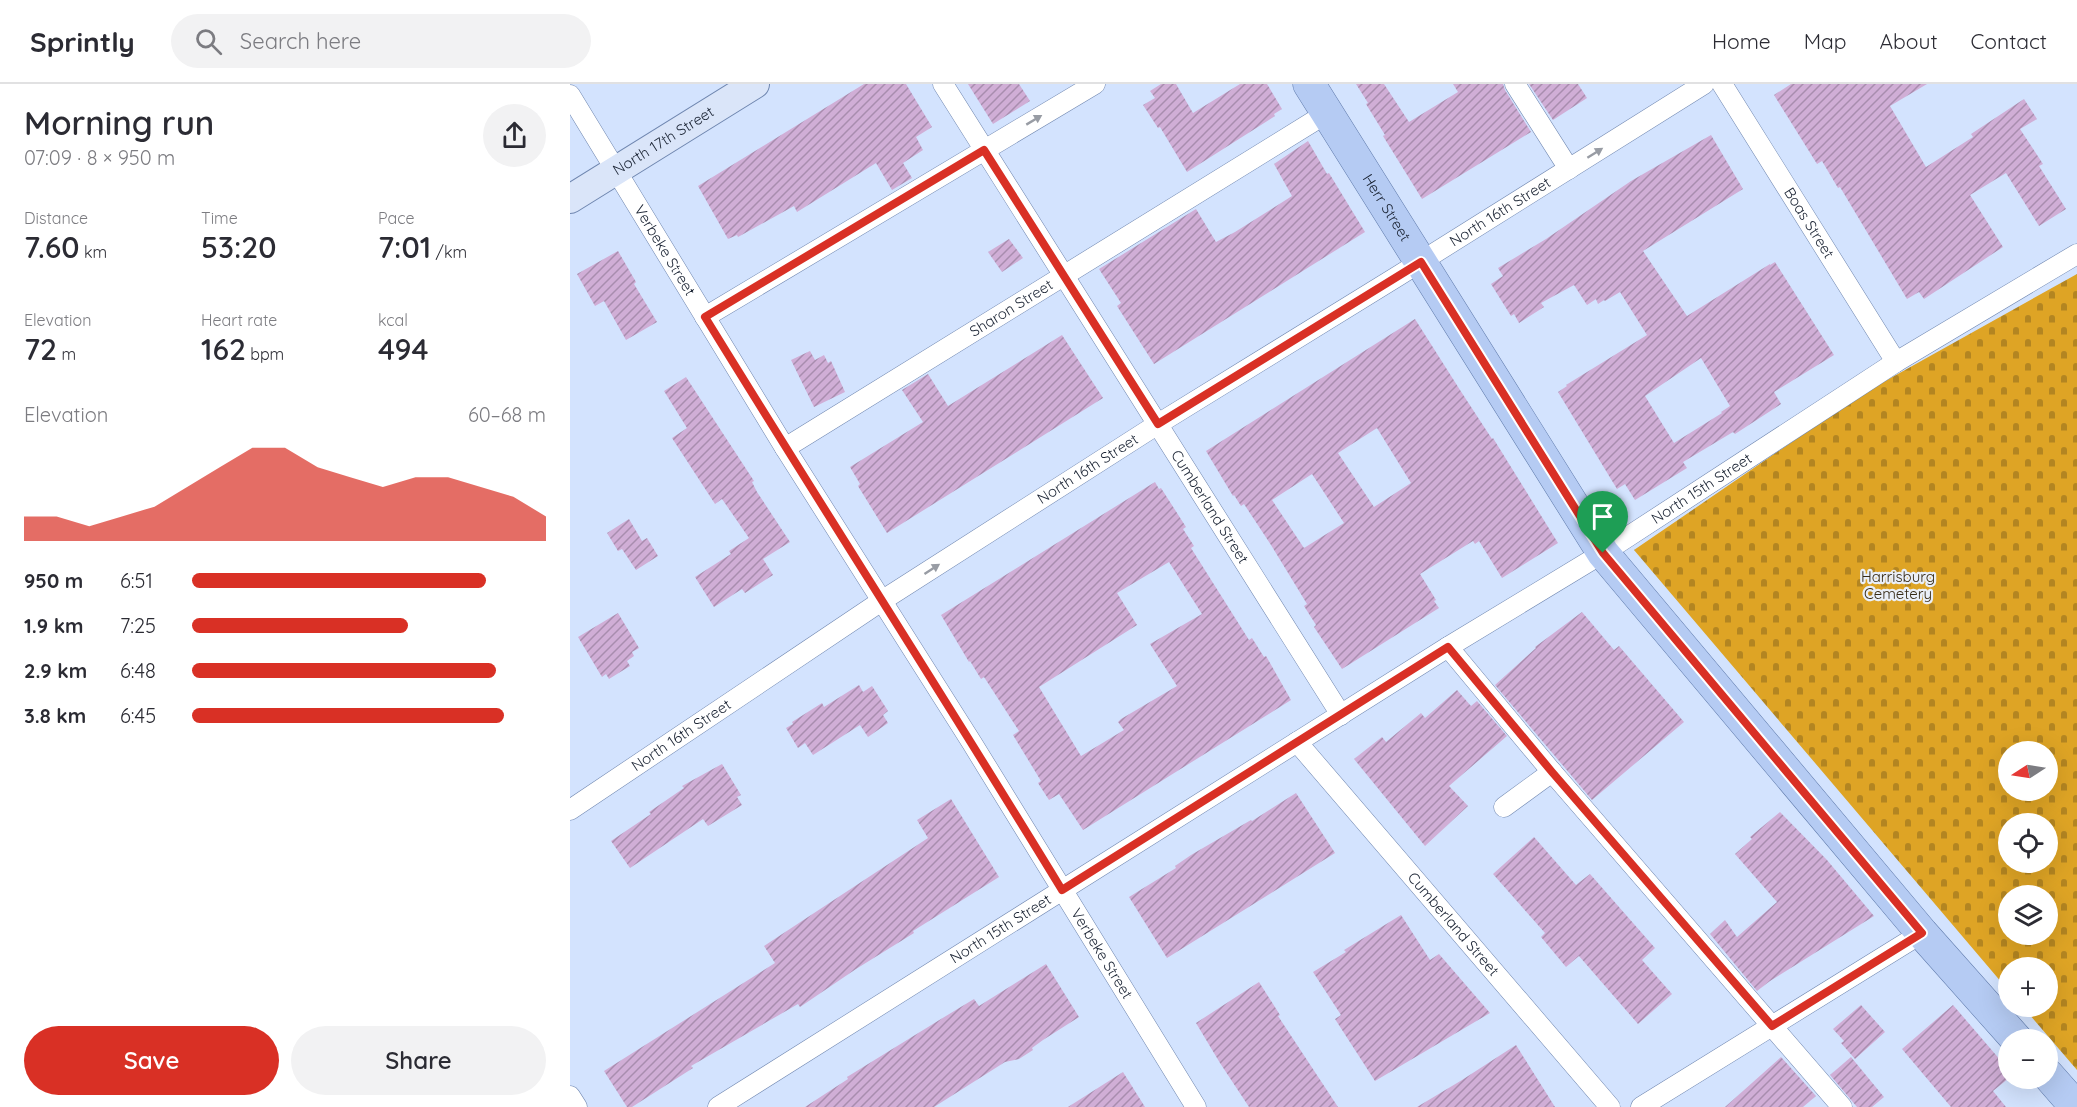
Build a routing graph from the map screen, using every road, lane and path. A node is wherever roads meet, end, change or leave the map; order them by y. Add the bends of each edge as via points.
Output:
1 (754, 84) edge
2 (943, 84) edge
3 (1095, 84) edge
4 (1310, 84) edge
5 (1515, 84) edge
6 (1704, 84) edge
7 (1722, 84) edge
8 (570, 95) edge
9 (1328, 113) junction
10 (984, 150) junction
11 (1569, 169) junction
12 (617, 170) junction
13 (570, 199) edge
14 (2077, 254) edge
15 (1421, 262) junction
16 (1063, 275) junction
17 (705, 317) junction
18 (1896, 362) junction
19 (1158, 424) junction
20 (785, 448) junction
21 (1603, 553) junction
22 (883, 600) junction
23 (1448, 647) junction
24 (1341, 715) junction
25 (1297, 742) junction
26 (1552, 772) junction
27 (1504, 807) dead end
28 (570, 810) edge
29 (1062, 890) junction
30 (1922, 933) junction
31 (1772, 1026) junction
32 (2006, 1029) edge
33 (2058, 1086) edge
34 (570, 1096) edge
35 (577, 1107) edge
36 (718, 1107) edge
37 (1196, 1107) edge
38 (1610, 1107) edge
39 (1641, 1107) edge
40 (1842, 1107) edge
41 (2076, 1107) edge

1 - 12 main road, North 17th Street
2 - 10 street, Cumberland Street
10 -> 3 street
4 - 9 main road, Herr Street
5 - 11 street
11 -> 6 street, North 16th Street
7 - 18 street, Boas Street
8 - 12 street, Verbeke Street
9 - 15 main road, Herr Street
9 - 16 street, Sharon Street
10 - 16 street, Cumberland Street
10 - 17 street
11 - 15 street, North 16th Street
12 - 13 main road, North 17th Street
12 - 17 street, Verbeke Street
14 - 18 street, North 15th Street
15 - 19 street, North 16th Street
15 - 21 main road, Herr Street
16 - 19 street, Cumberland Street
16 - 20 street, Sharon Street
17 - 20 street, Verbeke Street
18 - 21 street, North 15th Street
22 -> 19 street, North 16th Street
19 - 24 street, Cumberland Street
20 - 22 street, Verbeke Street
21 - 23 street, North 15th Street
21 - 30 main road, Herr Street
22 - 28 street, North 16th Street
22 - 29 street, Verbeke Street
23 - 24 street, North 15th Street
23 - 26 street
24 - 25 street, North 15th Street
25 - 29 street, North 15th Street
25 - 38 street, Cumberland Street
26 - 27 street
26 - 31 street
29 - 36 street, North 15th Street
29 - 37 street, Verbeke Street
30 - 31 street
30 - 32 main road, Herr Street
31 - 39 street
31 - 40 street
33 - 41 main road
34 - 35 street

